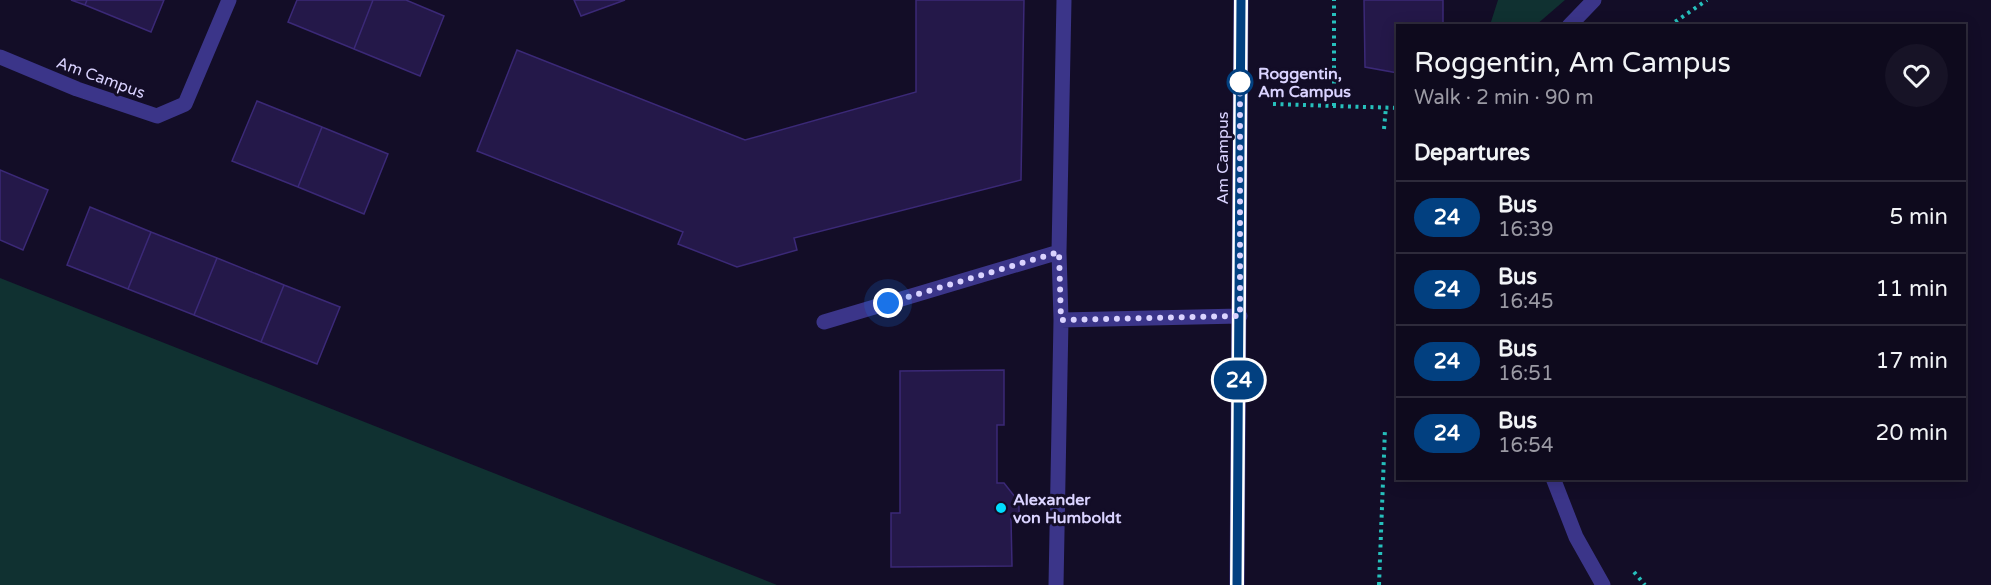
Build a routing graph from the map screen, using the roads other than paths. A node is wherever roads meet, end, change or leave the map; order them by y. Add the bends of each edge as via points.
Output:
1 (229, 0) edge
2 (1064, 0) edge
3 (1241, 0) edge
4 (1594, 0) edge
5 (1571, 24) edge
6 (0, 57) edge
7 (1059, 252) junction
8 (1240, 316) junction
9 (1061, 320) junction
10 (824, 322) dead end
11 (1554, 480) edge
12 (1056, 585) edge
13 (1237, 585) edge
14 (1603, 585) edge

1 - 6 street, Am Campus via 185,104 157,116
2 - 7 street
3 - 8 street, Am Campus
4 - 5 street
7 - 9 street
7 - 10 street
8 - 9 street
8 - 13 street, Am Campus
9 - 12 street
11 - 14 street via 1576,537

